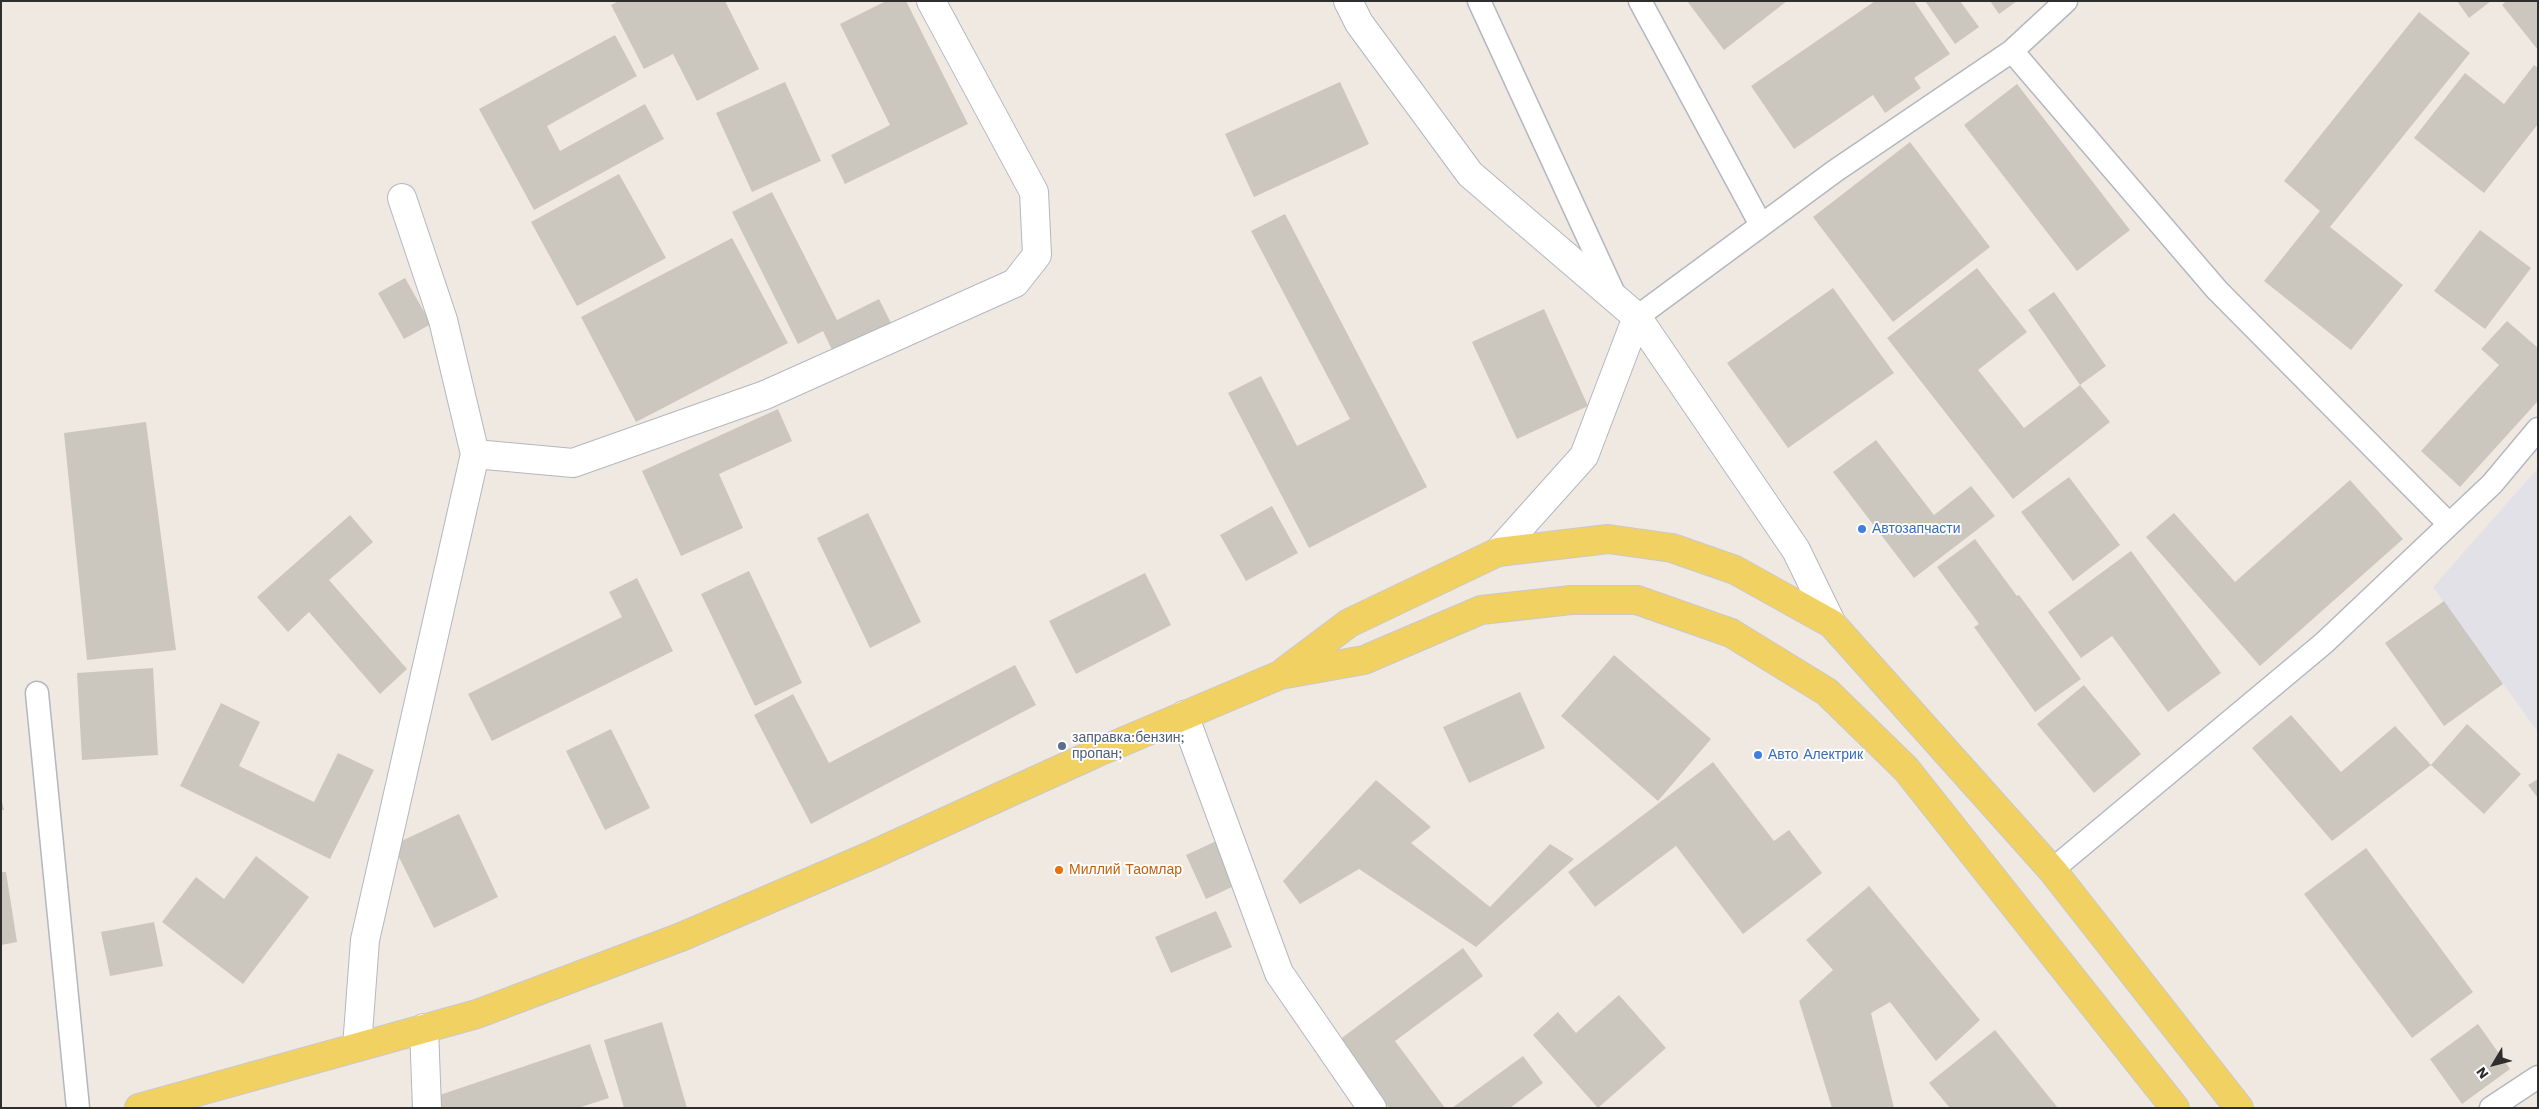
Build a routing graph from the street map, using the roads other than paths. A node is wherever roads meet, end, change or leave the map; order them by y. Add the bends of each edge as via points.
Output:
1 (931, 1) edge
2 (1348, 1) edge
3 (1479, 1) edge
4 (1640, 1) edge
5 (2066, 1) edge
6 (2012, 51) junction
7 (402, 198) dead end
8 (1760, 225) junction
9 (1637, 317) junction
10 (2538, 429) edge
11 (475, 454) junction
12 (2449, 524) junction
13 (1498, 552) junction
14 (1832, 624) junction
15 (1280, 675) junction
16 (37, 693) dead end
17 (1184, 716) junction
18 (2052, 870) junction
19 (424, 1028) junction
20 (357, 1047) junction
21 (2538, 1077) edge
22 (78, 1108) edge
23 (139, 1108) edge
24 (427, 1108) edge
25 (1372, 1108) edge
26 (2175, 1108) edge
27 (2239, 1108) edge
28 (2491, 1108) edge

1 - 11 street via 1034,192 1037,255 1015,283 765,395 573,463
2 - 9 street via 1359,23 1470,174
3 - 9 lane via 1616,298
4 - 8 lane
5 - 6 lane
6 - 8 lane
6 - 12 lane via 2217,290
7 - 11 street via 443,320
8 - 9 lane
9 - 13 street via 1584,456
9 - 14 street via 1796,550
10 - 12 lane via 2492,484
11 - 20 street via 365,940
12 - 18 lane via 2324,643
13 - 14 main road via 1608,539 1672,548 1734,570
13 - 15 main road via 1349,623
14 - 18 main road
15 - 17 main road
15 - 26 main road via 1364,660 1481,610 1571,600 1637,600 1731,633 1827,692 1906,769
16 - 22 lane
17 - 19 main road via 681,938 477,1014
17 - 25 street via 1279,973
18 - 27 main road
19 - 20 main road
19 - 24 street
20 - 23 main road
21 - 28 lane

